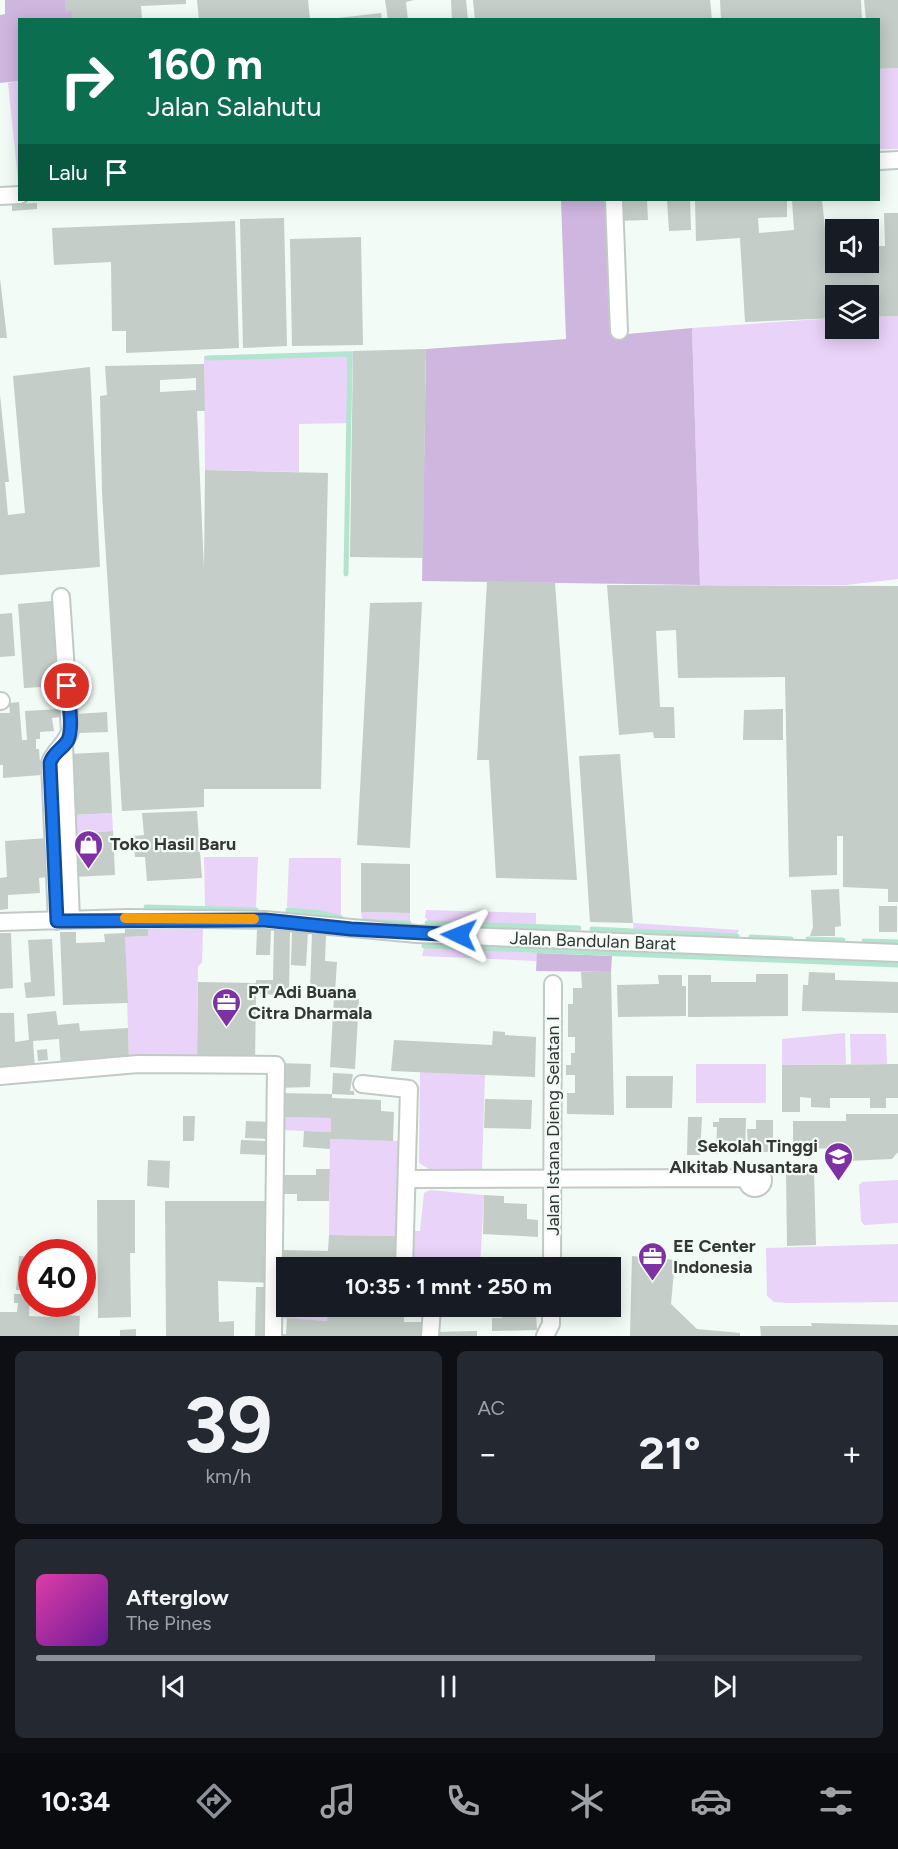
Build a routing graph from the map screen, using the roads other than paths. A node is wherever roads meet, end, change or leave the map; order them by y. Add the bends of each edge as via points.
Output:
1 (898, 160) edge
2 (880, 161) edge
3 (18, 195) edge
4 (0, 196) edge
5 (614, 201) edge
6 (619, 331) dead end
7 (62, 597) dead end
8 (64, 920) junction
9 (0, 922) edge
10 (898, 953) edge
11 (553, 984) dead end
12 (0, 1076) edge
13 (362, 1084) dead end
14 (747, 1178) dead end
15 (408, 1179) junction
16 (554, 1179) junction
17 (404, 1257) edge
18 (552, 1257) edge
19 (431, 1317) edge
20 (551, 1317) edge
21 (273, 1336) edge
22 (430, 1336) edge
23 (545, 1336) edge

1 - 2 street
3 - 4 street
5 - 6 street
7 - 8 street via 70,731 64,745
8 - 9 street, Jalan Bandulan Barat
8 - 10 street, Jalan Bandulan Barat via 265,920 417,934
11 - 16 street, Jalan Istana Dieng Selatan I
12 - 21 street via 138,1065 276,1065
13 - 15 street via 408,1089
14 - 16 street
15 - 16 street
15 - 17 street
16 - 18 street, Jalan Istana Dieng Selatan I
19 - 22 street
20 - 23 street

